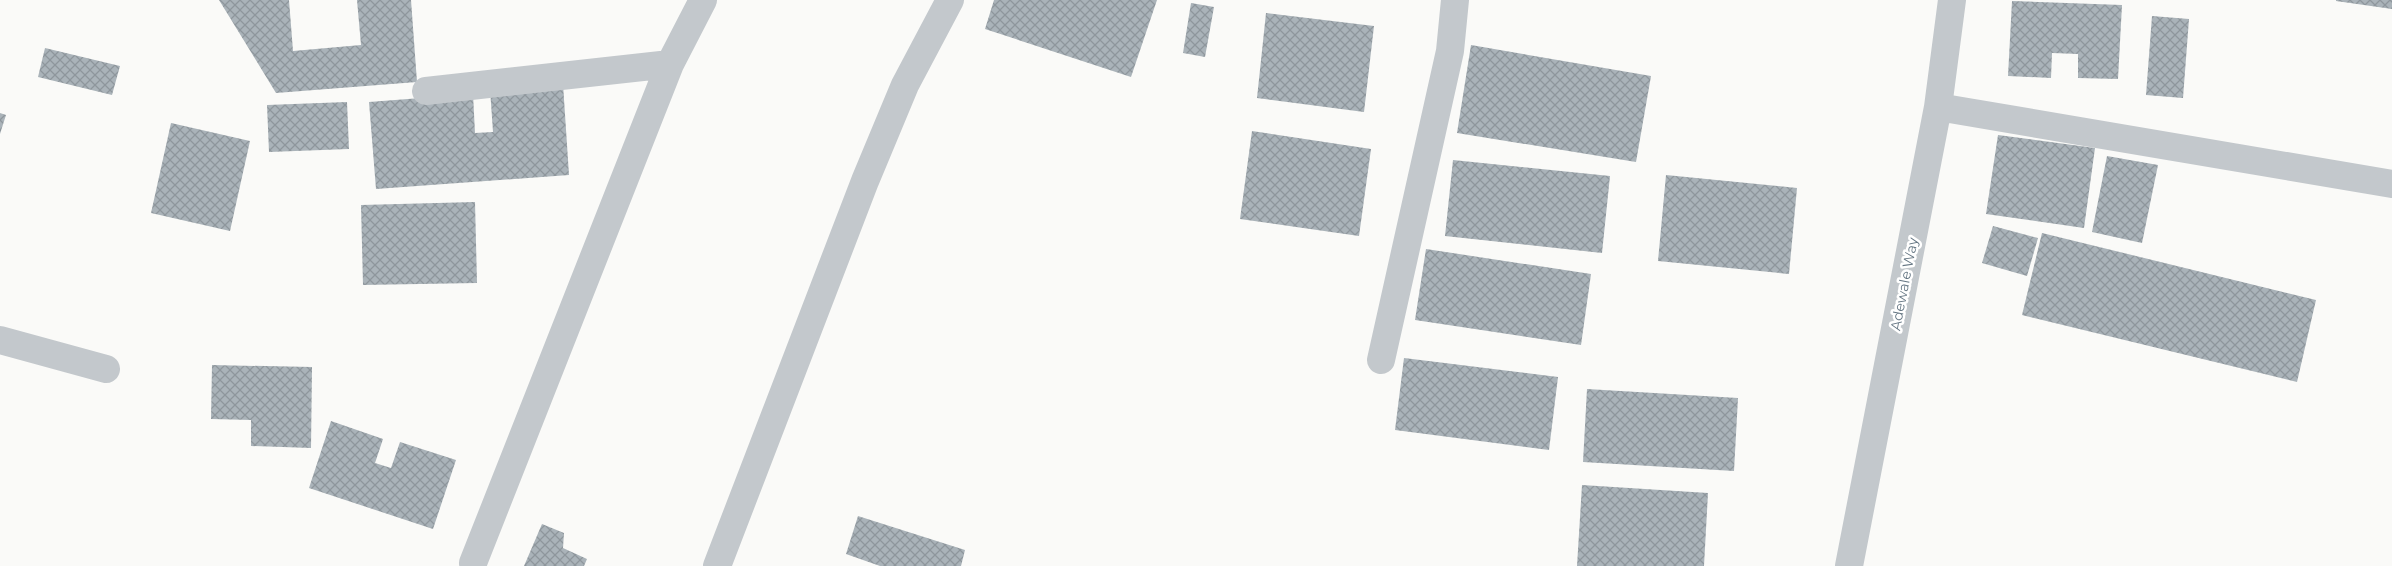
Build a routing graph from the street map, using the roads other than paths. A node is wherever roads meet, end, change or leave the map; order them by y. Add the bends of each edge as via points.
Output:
1 (703, 0) edge
2 (950, 0) edge
3 (1455, 0) edge
4 (1952, 0) edge
5 (670, 64) junction
6 (426, 91) dead end
7 (1938, 107) junction
8 (2392, 184) edge
9 (0, 340) edge
10 (1381, 360) dead end
11 (106, 369) dead end
12 (473, 563) dead end
13 (717, 566) edge
14 (1849, 566) edge

1 - 5 street
2 - 13 street via 905,85 864,181
3 - 10 street via 1450,51
4 - 7 street, Adewale Way
5 - 6 street
5 - 12 street
7 - 8 street
7 - 14 street, Adewale Way
9 - 11 street

